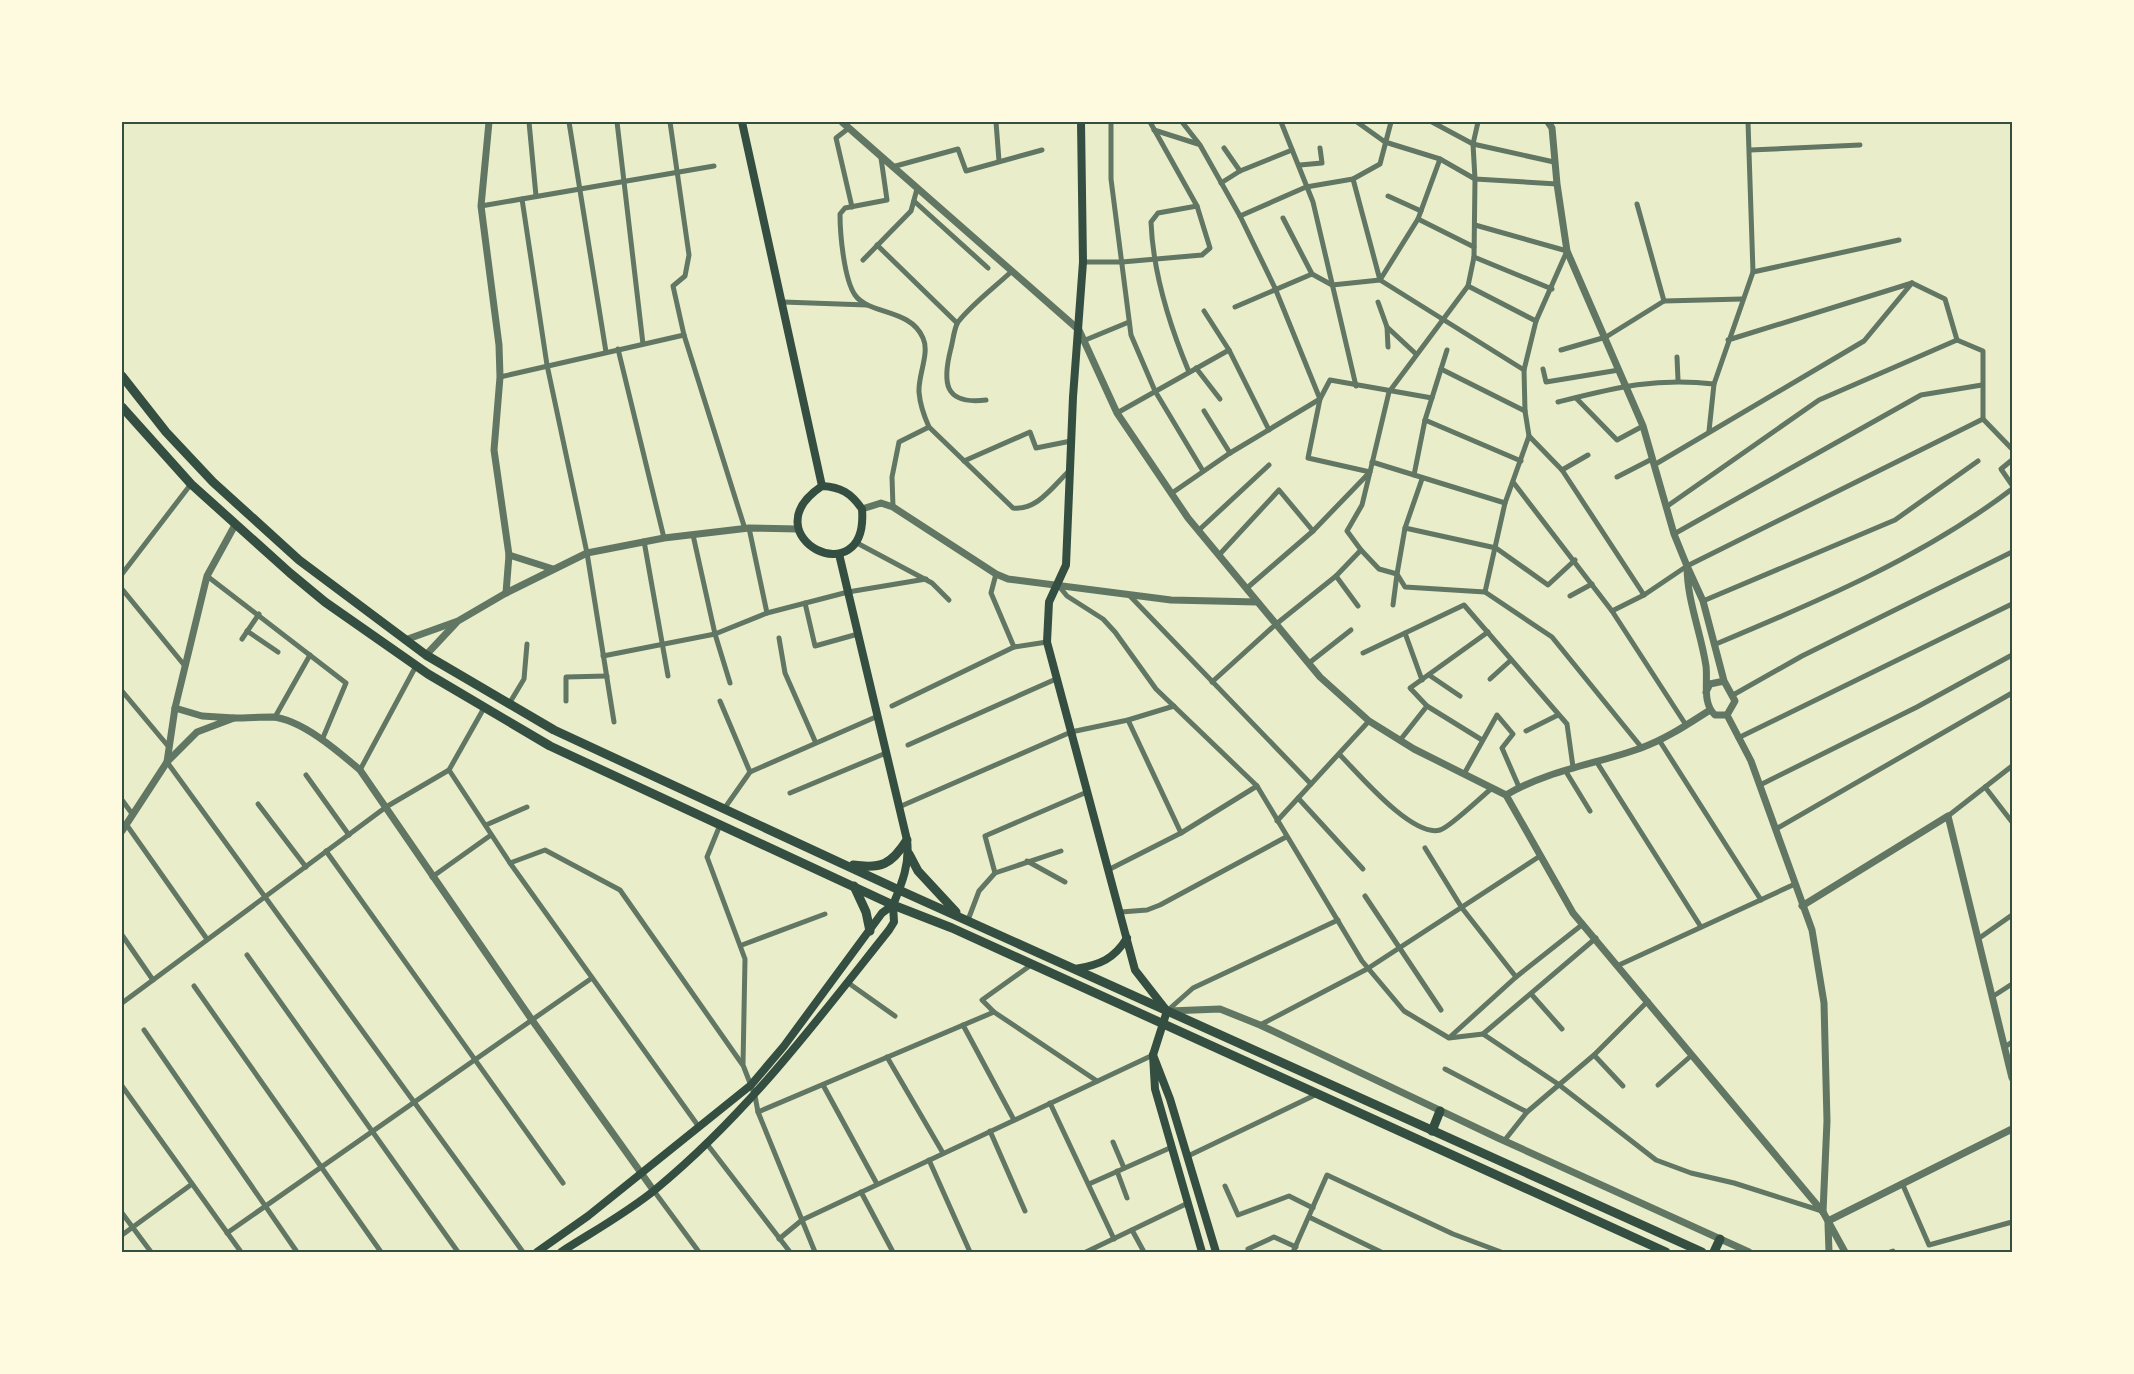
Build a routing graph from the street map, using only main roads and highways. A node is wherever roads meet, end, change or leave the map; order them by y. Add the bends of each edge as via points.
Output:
1 (742, 122) edge
2 (1081, 122) edge
3 (122, 376) edge
4 (122, 408) edge
5 (822, 486) junction
6 (839, 554) junction
7 (405, 640) junction
8 (395, 652) junction
9 (426, 655) junction
10 (416, 666) junction
11 (907, 840) junction
12 (909, 854) junction
13 (843, 863) junction
14 (854, 886) junction
15 (899, 890) junction
16 (893, 905) junction
17 (965, 919) junction
18 (870, 931) junction
19 (1127, 938) junction
20 (1076, 969) junction
21 (1167, 1011) junction
22 (1162, 1025) junction
23 (1153, 1055) junction
24 (1440, 1111) road end
25 (700, 1128) junction
26 (1432, 1131) junction
27 (707, 1144) junction
28 (1719, 1239) road end
29 (537, 1252) edge
30 (561, 1252) edge
31 (1202, 1252) edge
32 (1216, 1252) edge
33 (1661, 1252) edge
34 (1702, 1252) edge
35 (1714, 1252) edge

1 - 5 main road
2 - 19 main road via 1083,262 1066,565 1049,602 1047,642
3 - 7 main road via 166,432 245,513 299,560
4 - 8 main road via 191,484 235,525 325,602
5 - 6 main road via 799,508 798,529 809,546
5 - 6 main road via 838,487 862,508 862,533 857,543
6 - 11 main road
7 - 8 main road
7 - 9 main road
8 - 10 main road
9 - 10 main road
9 - 13 main road via 609,758
10 - 14 main road via 550,746
11 - 12 main road
11 - 13 main road via 898,854 874,868
12 - 15 main road
12 - 17 main road via 918,871
13 - 15 main road
14 - 16 main road
14 - 18 main road
15 - 16 main road
15 - 17 main road
16 - 18 main road
16 - 22 main road
16 - 27 main road via 894,922 755,1096
17 - 20 main road
18 - 25 main road via 751,1085
19 - 20 main road via 1104,963
19 - 21 main road via 1135,970
20 - 21 main road
21 - 22 main road
21 - 26 main road
22 - 23 main road
22 - 33 main road
23 - 31 main road via 1155,1089
23 - 32 main road
24 - 26 main road
25 - 27 main road
25 - 29 main road
26 - 34 main road
27 - 30 main road via 654,1191
28 - 35 main road

